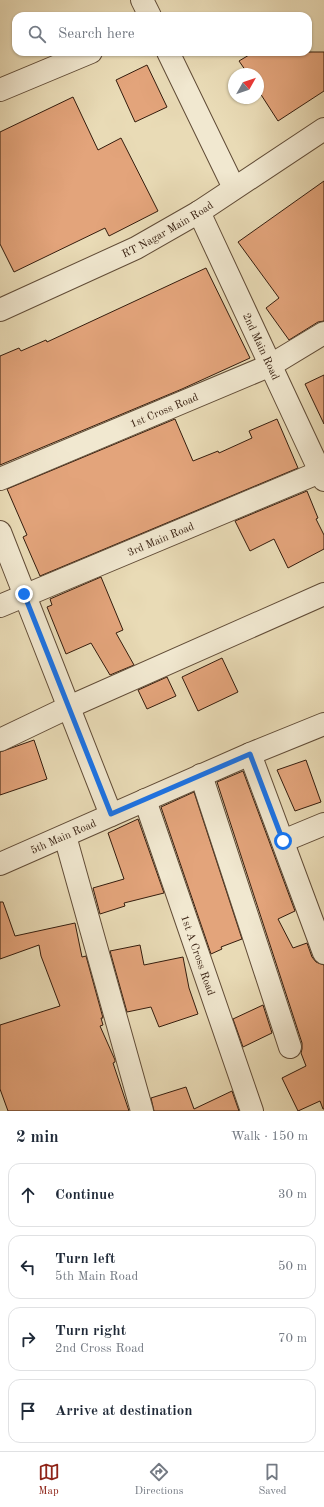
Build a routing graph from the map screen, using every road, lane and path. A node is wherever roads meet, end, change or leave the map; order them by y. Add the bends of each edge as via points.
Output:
1 (142, 0) edge
2 (148, 12) edge
3 (81, 56) edge
4 (170, 56) edge
5 (0, 90) edge
6 (324, 129) edge
7 (234, 188) junction
8 (199, 212) junction
9 (0, 310) edge
10 (324, 333) edge
11 (271, 365) junction
12 (322, 476) edge
13 (0, 479) edge
14 (0, 532) edge
15 (24, 594) junction
16 (324, 594) edge
17 (0, 606) edge
18 (69, 708) junction
19 (324, 724) edge
20 (0, 740) edge
21 (250, 754) junction
22 (201, 775) junction
23 (145, 800) junction
24 (111, 814) junction
25 (324, 824) edge
26 (65, 836) junction
27 (283, 841) junction
28 (0, 864) edge
29 (324, 953) edge
30 (290, 1047) dead end
31 (142, 1111) edge
32 (252, 1111) edge

1 - 2 street
3 - 5 street
4 - 7 street
6 - 7 street, RT Nagar Main Road
7 - 8 street, RT Nagar Main Road
8 - 9 street, RT Nagar Main Road via 136,248
8 - 11 street, 2nd Main Road
10 - 11 street, 1st Cross Road
11 - 12 street, 2nd Main Road
11 - 13 street, 1st Cross Road
12 - 15 street, 3rd Main Road
14 - 15 street
15 - 17 street, 3rd Main Road
15 - 18 street
16 - 18 street
18 - 20 street
18 - 24 street
19 - 21 street, 5th Main Road
21 - 22 street, 5th Main Road
21 - 27 street
22 - 23 street, 5th Main Road
22 - 30 street
23 - 24 street, 5th Main Road
23 - 32 street, 1st A Cross Road
24 - 26 street, 5th Main Road
25 - 27 street
26 - 28 street, 5th Main Road
26 - 31 street
27 - 29 street

